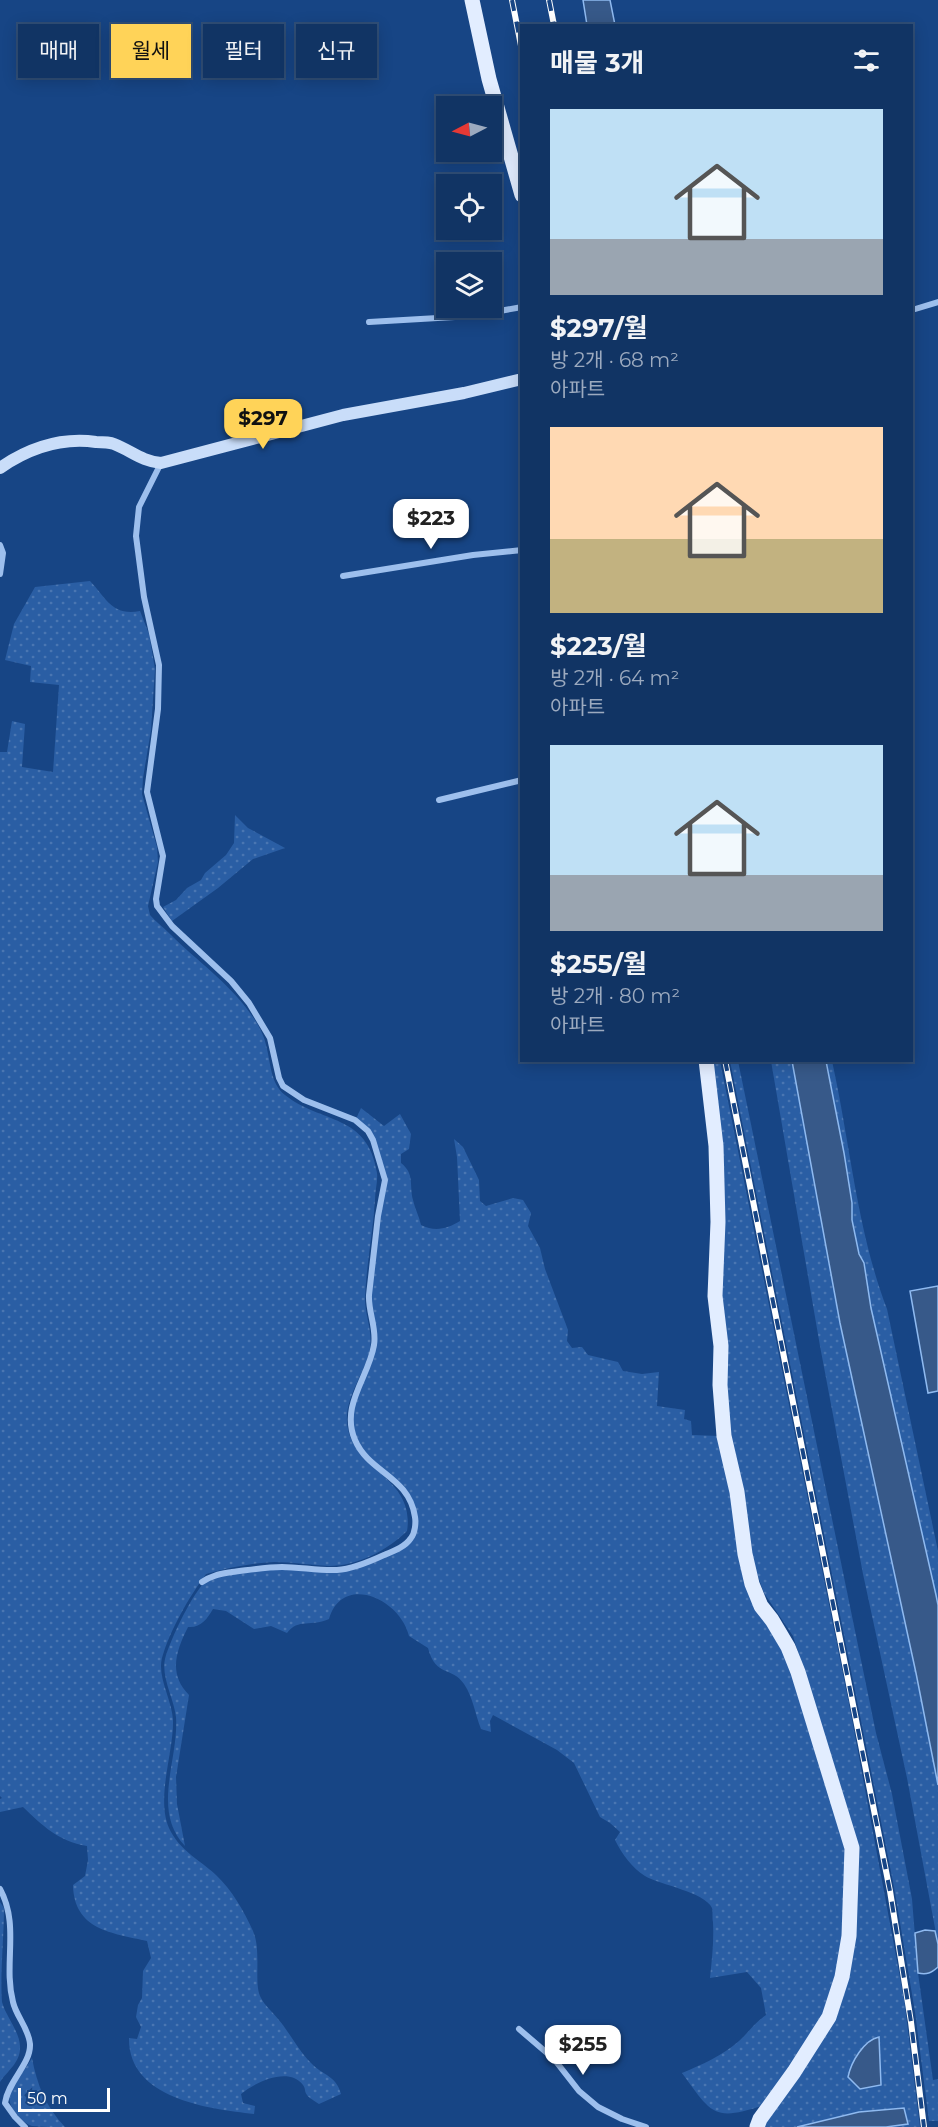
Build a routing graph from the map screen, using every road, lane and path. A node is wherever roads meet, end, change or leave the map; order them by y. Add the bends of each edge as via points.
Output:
1 (472, 0) edge
2 (520, 188) edge
3 (938, 302) edge
4 (520, 307) edge
5 (913, 309) edge
6 (369, 322) dead end
7 (520, 379) edge
8 (161, 463) junction
9 (0, 468) edge
10 (0, 545) edge
11 (520, 550) edge
12 (0, 574) edge
13 (343, 576) dead end
14 (520, 780) edge
15 (438, 800) dead end
16 (706, 1062) edge
17 (202, 1582) dead end
18 (0, 1889) edge
19 (519, 2029) dead end
20 (2, 2103) edge
21 (755, 2126) edge
22 (25, 2127) edge
23 (646, 2127) edge

1 - 2 main road via 489,79
3 - 5 street
4 - 6 street via 472,316
7 - 8 street via 344,415
8 - 9 street via 148,462 113,444 75,440 30,450
8 - 17 street via 139,507 136,536 159,665 158,709 147,792 163,856 157,906 249,1003 270,1038 283,1086 304,1100 355,1120 373,1140 385,1180 369,1295 375,1342 350,1420 355,1442 364,1454 406,1492 416,1523 413,1537 404,1545 351,1568 265,1568 217,1575
10 - 12 street
11 - 13 street
14 - 15 street
16 - 21 main road via 717,1146 715,1296 721,1346 722,1417 745,1554 752,1584 798,1672 852,1848 849,1936 830,2017
18 - 20 street via 9,1909 12,2001 30,2045
19 - 23 street via 554,2059 579,2091 598,2107
20 - 22 street

